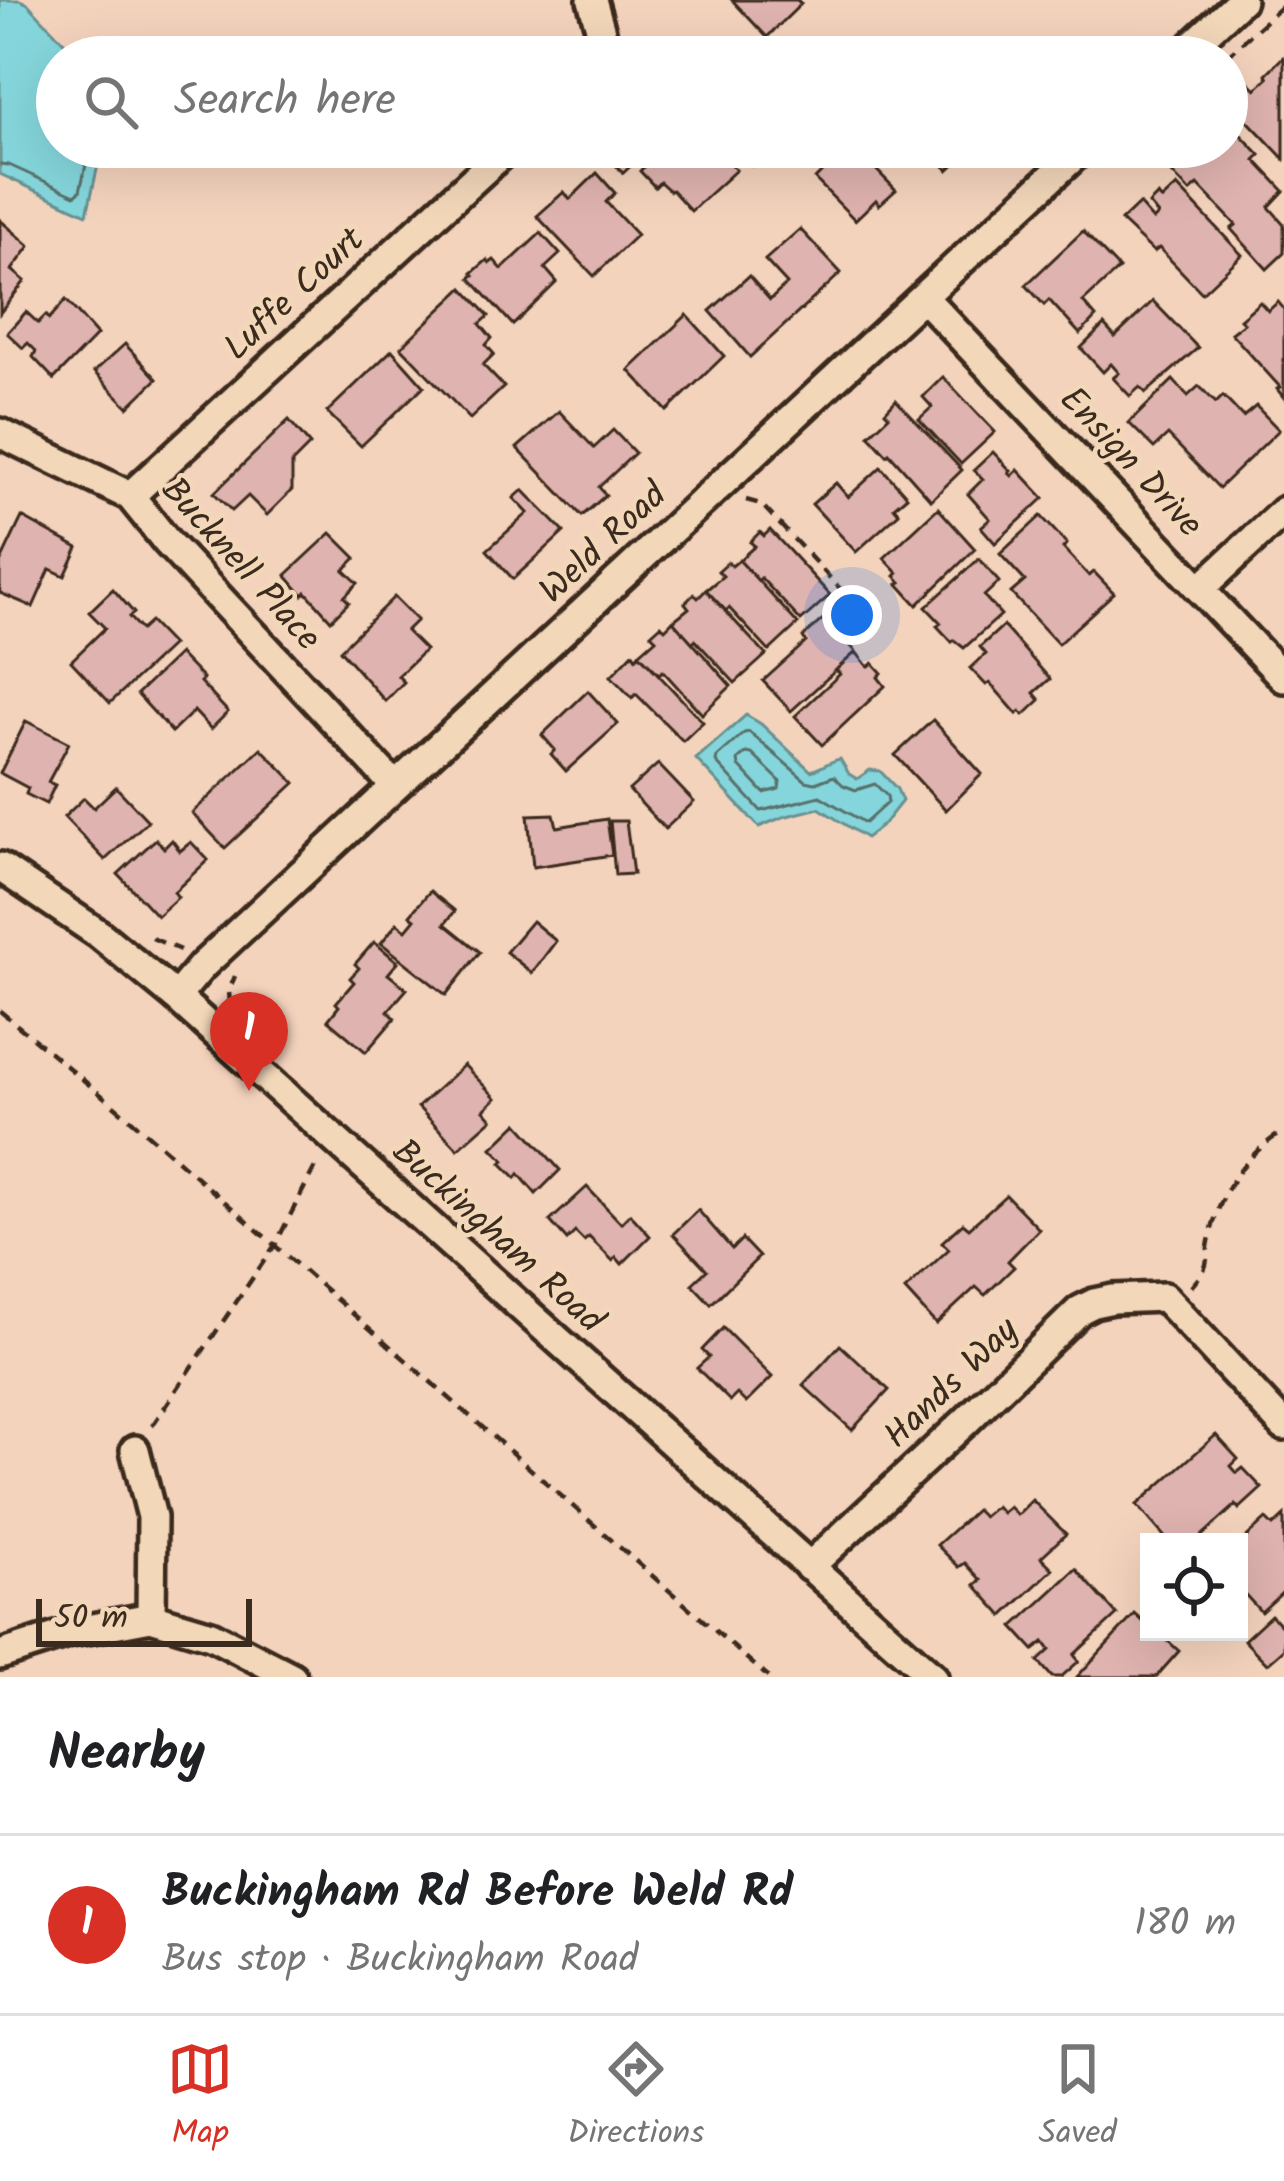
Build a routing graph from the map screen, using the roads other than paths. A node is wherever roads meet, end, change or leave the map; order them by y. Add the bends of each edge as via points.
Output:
1 (592, 0) edge
2 (1241, 0) edge
3 (602, 36) edge
4 (1202, 36) edge
5 (486, 168) edge
6 (1062, 168) edge
7 (924, 298) junction
8 (0, 433) edge
9 (130, 496) junction
10 (1284, 511) edge
11 (1200, 590) junction
12 (1284, 678) edge
13 (395, 787) junction
14 (0, 867) edge
15 (176, 997) junction
16 (1284, 1426) edge
17 (135, 1450) road end
18 (809, 1567) junction
19 (152, 1617) junction
20 (0, 1655) edge
21 (292, 1677) edge
22 (933, 1677) edge

1 - 3 street
2 - 4 street
5 - 9 street, Luffe Court
6 - 7 street, Weld Road
7 - 11 street, Ensign Drive
7 - 13 street, Weld Road
8 - 9 street, Bucknell Place
9 - 13 street, Bucknell Place
10 - 11 street
11 - 12 street, Ensign Drive
13 - 15 street, Weld Road
14 - 15 street, Buckingham Road
15 - 18 street, Buckingham Road
16 - 18 street, Hands Way via 1165,1297 1094,1303
17 - 19 street via 152,1517
18 - 22 street, Buckingham Road
19 - 20 street
19 - 21 street via 211,1635

